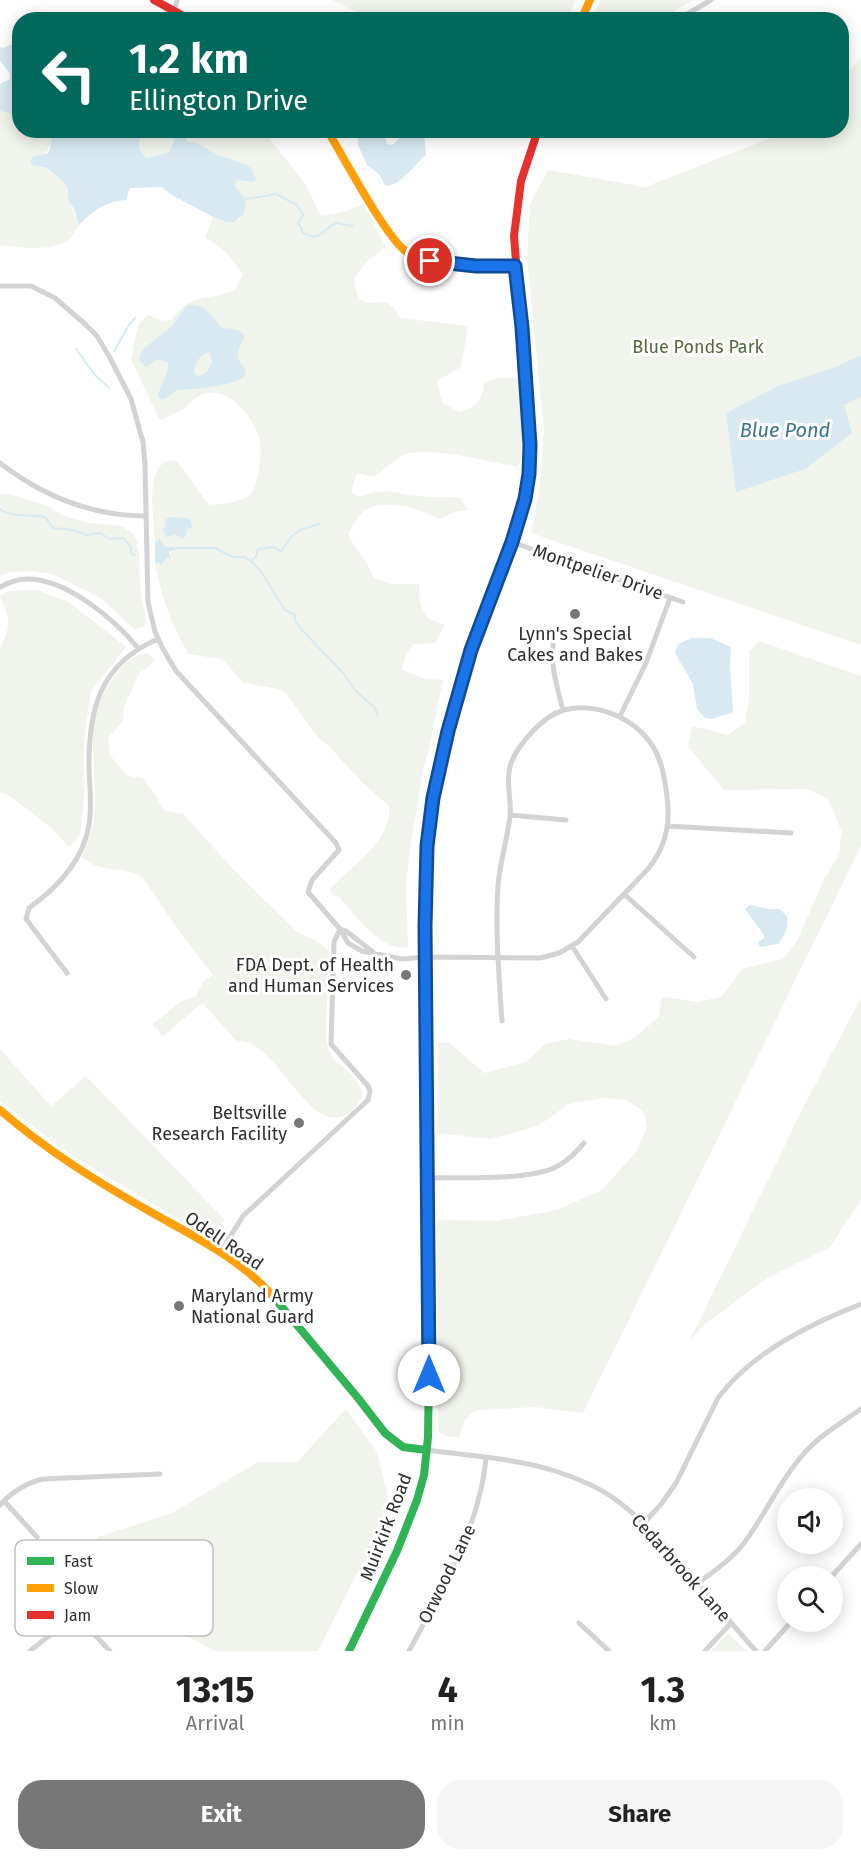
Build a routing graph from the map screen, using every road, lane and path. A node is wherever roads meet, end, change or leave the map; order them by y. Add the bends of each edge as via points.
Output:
1 (154, 0) edge
2 (177, 0) edge
3 (711, 0) edge
4 (167, 3) edge
5 (175, 10) junction
6 (178, 12) edge
7 (691, 12) edge
8 (332, 138) edge
9 (536, 138) edge
10 (515, 266) junction
11 (0, 286) edge
12 (0, 463) edge
13 (146, 516) junction
14 (512, 542) junction
15 (0, 587) edge
16 (670, 598) junction
17 (683, 602) dead end
18 (555, 631) dead end
19 (158, 639) junction
20 (138, 648) junction
21 (563, 710) junction
22 (620, 716) junction
23 (510, 815) junction
24 (566, 820) dead end
25 (668, 826) junction
26 (791, 833) dead end
27 (624, 894) junction
28 (340, 929) junction
29 (572, 946) junction
30 (425, 957) junction
31 (694, 957) dead end
32 (498, 959) junction
33 (67, 973) dead end
34 (606, 999) dead end
35 (502, 1021) dead end
36 (0, 1110) edge
37 (584, 1143) dead end
38 (428, 1178) junction
39 (220, 1252) junction
40 (861, 1304) edge
41 (861, 1409) edge
42 (426, 1450) junction
43 (486, 1459) junction
44 (160, 1474) dead end
45 (2, 1503) edge
46 (644, 1523) junction
47 (37, 1537) dead end
48 (861, 1545) edge
49 (841, 1566) edge
50 (698, 1583) junction
51 (579, 1623) dead end
52 (731, 1623) junction
53 (782, 1632) edge
54 (48, 1636) edge
55 (96, 1636) edge
56 (30, 1651) edge
57 (110, 1651) edge
58 (349, 1651) edge
59 (410, 1651) edge
60 (609, 1651) edge
61 (705, 1651) edge
62 (756, 1651) edge
63 (765, 1651) edge

1 - 4 main road
2 - 5 street
3 - 7 street
4 - 5 main road
5 - 6 main road
8 - 10 main road via 388,232 406,252 453,265
9 - 10 main road, Muirkirk Road via 518,195
10 - 14 main road, Muirkirk Road via 530,445 525,499
11 - 13 street via 31,286 55,298 97,336 131,399 143,442
12 - 13 street via 60,500 90,510
13 - 19 street via 147,602
14 - 16 street, Montpelier Drive
14 - 30 main road, Muirkirk Road via 471,650 440,766 427,846
15 - 20 street via 27,578 57,586 104,614
16 - 17 street, Montpelier Drive
16 - 22 street via 646,663
18 - 21 street via 552,668
19 - 20 street
19 - 28 street via 176,671 336,843 337,854 312,880 308,892
20 - 33 street via 115,669 94,706 89,824 83,847 67,873 28,908 26,919
21 - 22 street
21 - 23 street via 533,731 518,750 510,769
22 - 25 street via 643,734 656,753 667,794
23 - 24 street
23 - 32 street via 498,886
25 - 26 street
25 - 27 street via 657,857
27 - 29 street
27 - 31 street
28 - 30 street via 348,943 362,951 402,959
28 - 39 street via 334,942 331,1044 368,1086 368,1100 243,1216
29 - 32 street via 549,956
29 - 34 street
30 - 32 street
30 - 38 main road, Muirkirk Road
32 - 35 street
36 - 39 main road, Odell Road via 84,1174
37 - 38 street via 569,1159 542,1173
38 - 42 main road, Muirkirk Road
39 - 42 main road, Odell Road via 267,1290 394,1442
40 - 46 street via 806,1328 726,1387 676,1483
41 - 50 street via 818,1438 787,1475 744,1543
42 - 43 street, Cedarbrook Lane
42 - 58 main road, Muirkirk Road via 420,1489 403,1536
43 - 46 street, Cedarbrook Lane via 569,1476 612,1497
43 - 59 street, Orwood Lane via 469,1533
44 - 45 street via 43,1479 25,1485
45 - 47 street
46 - 50 street, Cedarbrook Lane
48 - 49 street
50 - 52 street, Cedarbrook Lane
51 - 60 street
52 - 61 street
52 - 62 street, Cedarbrook Lane
53 - 63 street
54 - 56 street
55 - 57 street

